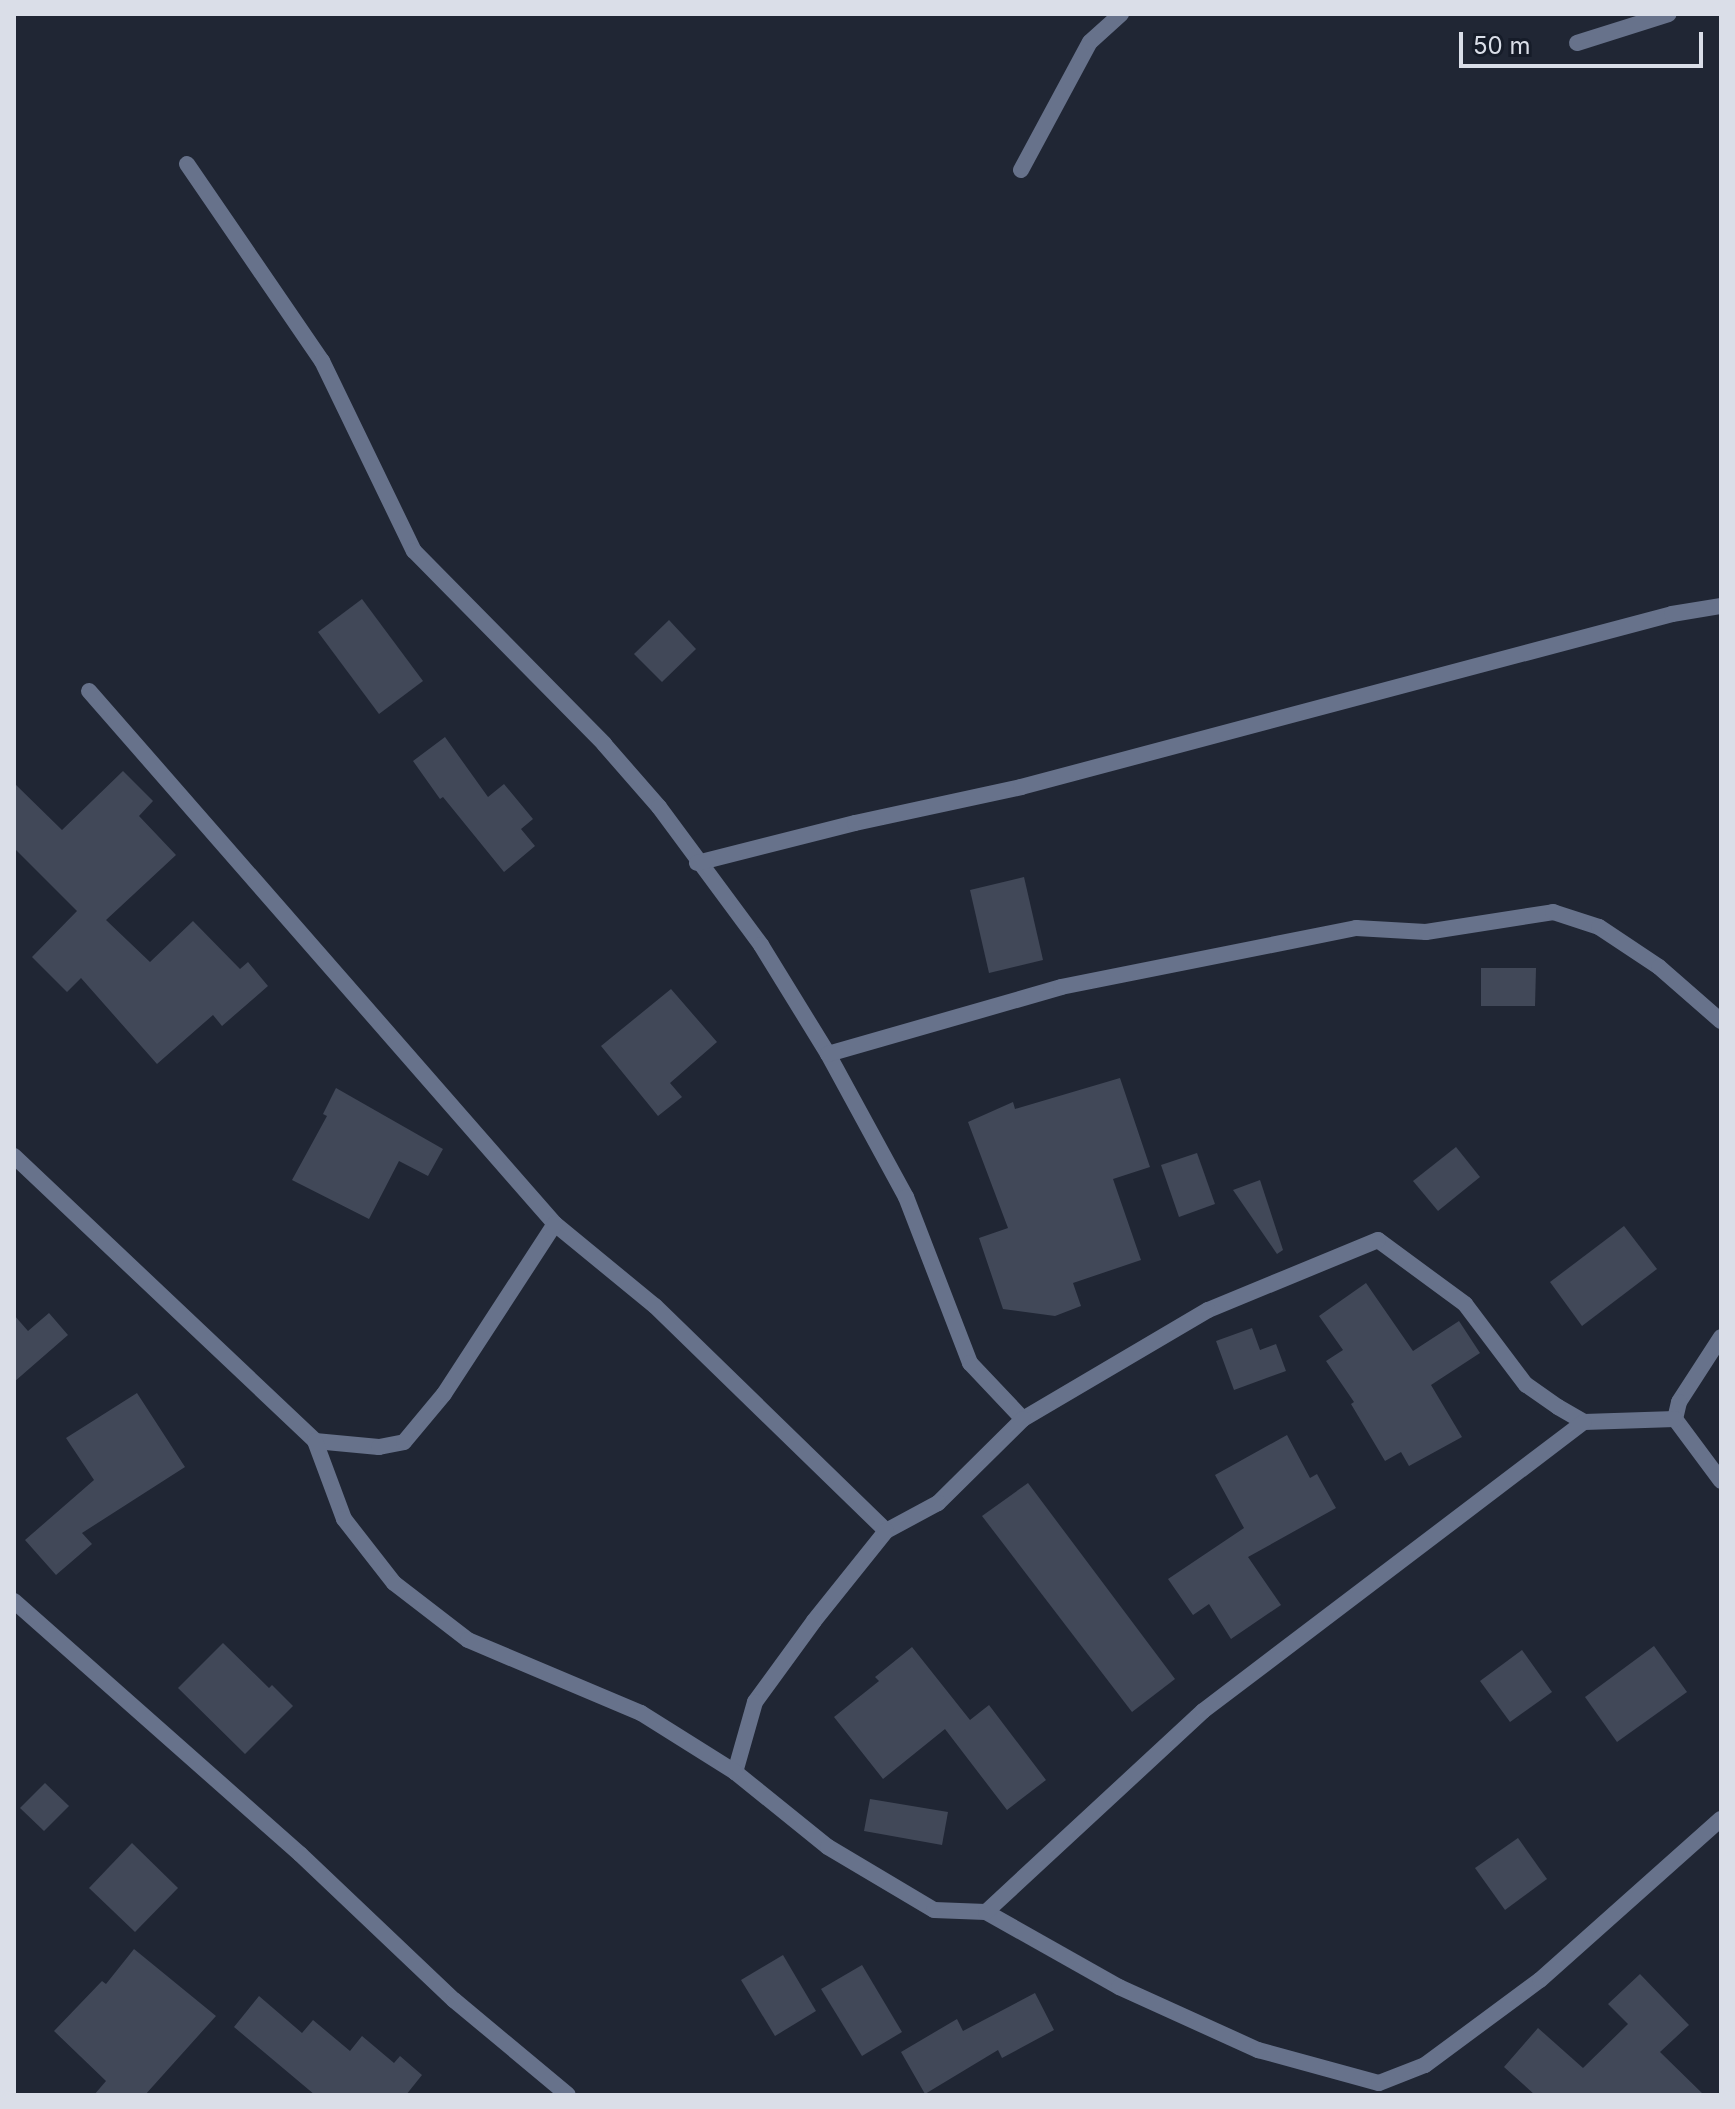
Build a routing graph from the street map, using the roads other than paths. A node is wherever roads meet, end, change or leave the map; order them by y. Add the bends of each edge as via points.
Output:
1 (1121, 14) edge
2 (1669, 14) edge
3 (1577, 43) dead end
4 (187, 164) dead end
5 (1021, 170) dead end
6 (1721, 606) edge
7 (89, 691) dead end
8 (697, 863) junction
9 (1721, 1021) edge
10 (828, 1054) junction
11 (14, 1156) edge
12 (555, 1224) junction
13 (1721, 1337) edge
14 (1023, 1419) junction
15 (1675, 1419) junction
16 (1584, 1422) junction
17 (315, 1441) junction
18 (1721, 1481) edge
19 (886, 1531) junction
20 (14, 1601) edge
21 (735, 1772) junction
22 (1721, 1819) edge
23 (986, 1912) junction
24 (568, 2095) edge

1 - 5 street via 1090,42
2 - 3 street
4 - 8 street via 322,361 414,551 604,744 659,807
6 - 8 street via 1672,614 1021,787
7 - 12 street
8 - 10 street via 761,945
9 - 10 street via 1659,967 1599,927 1553,912 1426,932 1356,928 1061,987
10 - 14 street via 906,1197 970,1363
11 - 17 street
12 - 17 street via 444,1394 404,1442 379,1447
12 - 19 street via 655,1306
13 - 15 street via 1679,1402
14 - 16 street via 1208,1310 1378,1240 1465,1304 1526,1385
14 - 19 street via 938,1503
15 - 16 street
15 - 18 street
16 - 23 street via 1203,1711
17 - 21 street via 344,1519 394,1583 468,1640 641,1713
19 - 21 street via 755,1702
20 - 24 street via 300,1854 454,2000
21 - 23 street via 828,1847 934,1910
22 - 23 street via 1540,1980 1425,2065 1379,2083 1258,2050 1119,1987

